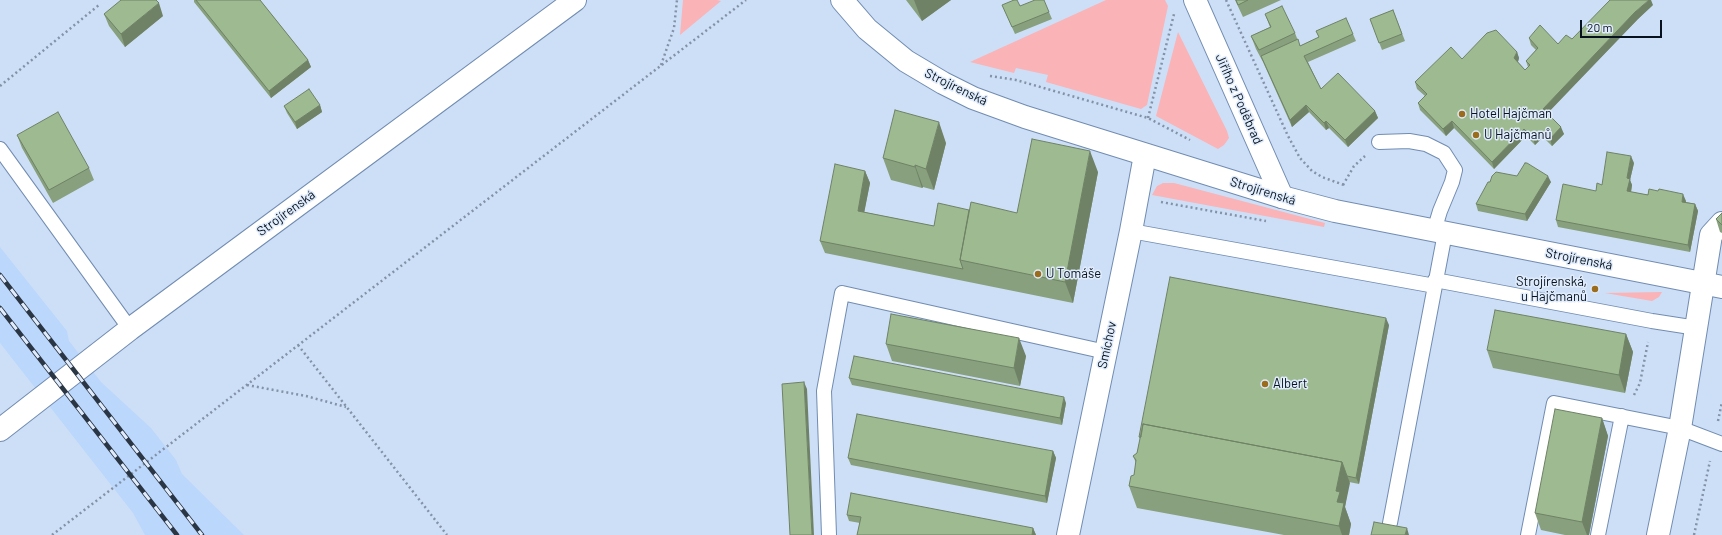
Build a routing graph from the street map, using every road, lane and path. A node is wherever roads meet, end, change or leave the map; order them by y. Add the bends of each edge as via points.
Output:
1 (575, 0) edge
2 (677, 0) edge
3 (738, 0) edge
4 (842, 0) edge
5 (1196, 0) edge
6 (1226, 0) edge
7 (745, 1) edge
8 (99, 5) dead end
9 (1174, 14) dead end
10 (661, 66) junction
11 (983, 74) dead end
12 (0, 86) edge
13 (1148, 118) junction
14 (1192, 141) dead end
15 (1379, 142) joint
16 (0, 149) edge
17 (1145, 155) junction
18 (1282, 197) junction
19 (1137, 198) junction
20 (1268, 221) dead end
21 (1722, 223) edge
22 (1131, 231) junction
23 (1439, 232) junction
24 (1435, 283) junction
25 (1713, 285) edge
26 (1652, 321) junction
27 (130, 328) junction
28 (1697, 328) junction
29 (298, 345) junction
30 (1106, 352) junction
31 (247, 384) junction
32 (1634, 395) dead end
33 (347, 407) junction
34 (1622, 416) junction
35 (1680, 428) junction
36 (0, 430) edge
37 (1718, 442) edge
38 (1390, 523) edge
39 (52, 535) edge
40 (447, 535) edge
41 (829, 535) edge
42 (1068, 535) edge
43 (1528, 535) edge
44 (1598, 535) edge
45 (1658, 535) edge
46 (1694, 535) edge

1 - 27 street, Strojírenská
2 - 10 path via 674,28
3 - 7 path
4 - 17 street, Strojírenská via 867,29 906,61 943,83 973,98 1025,117
5 - 18 street, Jiřího z Poděbrad
6 - 15 path via 1288,136 1300,158 1312,170 1343,185 1354,166
7 - 10 path
8 - 12 path
9 - 13 path
10 - 29 path
11 - 13 path via 1016,80
13 - 14 path
15 - 23 lane via 1409,141 1426,144 1444,153 1455,170 1440,211
16 - 27 lane
17 - 18 street, Strojírenská
17 - 19 street, Smíchov
18 - 23 street, Strojírenská via 1335,211
19 - 20 path
19 - 22 street, Smíchov
21 - 25 street via 1711,235
22 - 24 lane
22 - 30 street, Smíchov
23 - 24 lane
23 - 25 street, Strojírenská
24 - 26 lane
24 - 38 lane
25 - 28 street
26 - 28 lane
26 - 32 path via 1640,383
27 - 36 street, Strojírenská
28 - 35 street
29 - 31 path
29 - 33 path
30 - 41 lane via 842,293 824,390
30 - 42 street, Smíchov
31 - 33 path
31 - 39 path
33 - 40 path
34 - 35 lane
34 - 43 lane via 1554,403
34 - 44 lane
35 - 37 lane
35 - 45 street
37 - 46 path

